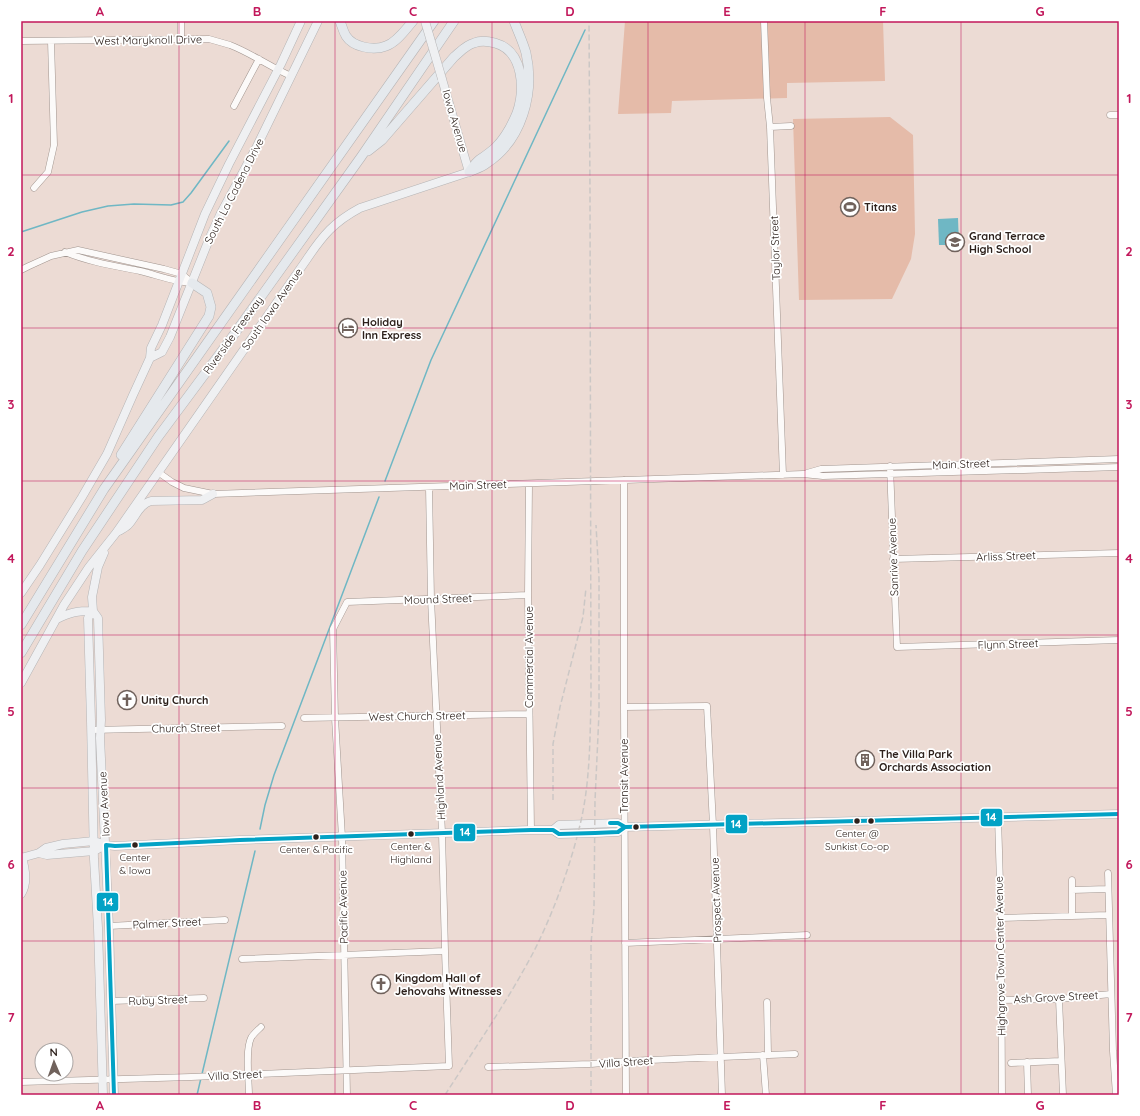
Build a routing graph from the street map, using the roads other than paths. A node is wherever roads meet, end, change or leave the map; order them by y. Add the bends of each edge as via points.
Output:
1 (181, 21) edge
2 (301, 21) edge
3 (318, 21) edge
4 (340, 21) edge
5 (413, 21) edge
6 (425, 21) edge
7 (434, 21) edge
8 (454, 21) edge
9 (514, 21) edge
10 (764, 21) edge
11 (181, 40) junction
12 (21, 41) edge
13 (51, 41) junction
14 (259, 59) junction
15 (277, 70) junction
16 (291, 76) junction
17 (234, 106) dead end
18 (1110, 115) dead end
19 (1119, 115) edge
20 (791, 126) dead end
21 (770, 127) junction
22 (361, 157) junction
23 (469, 172) junction
24 (34, 188) dead end
25 (21, 270) edge
26 (180, 278) junction
27 (192, 283) junction
28 (150, 358) junction
29 (1119, 459) edge
30 (890, 466) junction
31 (1119, 467) edge
32 (158, 472) junction
33 (804, 474) junction
34 (890, 474) junction
35 (784, 475) junction
36 (624, 480) junction
37 (529, 484) junction
38 (429, 487) junction
39 (104, 489) junction
40 (213, 494) junction
41 (116, 533) junction
42 (108, 545) junction
43 (1119, 553) edge
44 (893, 560) junction
45 (21, 593) edge
46 (528, 595) junction
47 (431, 599) junction
48 (347, 602) joint
49 (92, 611) junction
50 (56, 619) junction
51 (21, 625) edge
52 (1119, 640) edge
53 (897, 647) joint
54 (21, 653) edge
55 (21, 683) edge
56 (624, 707) junction
57 (529, 714) junction
58 (436, 716) junction
59 (304, 718) dead end
60 (336, 718) junction
61 (282, 726) dead end
62 (91, 730) junction
63 (101, 730) junction
64 (1119, 814) edge
65 (998, 817) junction
66 (713, 825) junction
67 (625, 827) junction
68 (531, 830) junction
69 (442, 833) junction
70 (342, 837) junction
71 (94, 841) junction
72 (106, 845) junction
73 (94, 851) junction
74 (38, 853) junction
75 (21, 857) edge
76 (1108, 873) dead end
77 (1072, 880) dead end
78 (1108, 889) junction
79 (1072, 890) junction
80 (21, 894) edge
81 (1072, 916) junction
82 (1109, 916) junction
83 (1001, 918) junction
84 (225, 920) dead end
85 (109, 926) junction
86 (807, 935) dead end
87 (717, 939) junction
88 (625, 943) junction
89 (445, 951) junction
90 (344, 955) junction
91 (242, 959) dead end
92 (1111, 994) junction
93 (204, 998) dead end
94 (1059, 998) junction
95 (1001, 1000) junction
96 (112, 1001) junction
97 (767, 1002) dead end
98 (261, 1026) dead end
99 (795, 1054) dead end
100 (766, 1055) junction
101 (721, 1057) junction
102 (626, 1060) junction
103 (1061, 1061) junction
104 (1027, 1062) junction
105 (1011, 1063) dead end
106 (449, 1066) joint
107 (488, 1067) dead end
108 (346, 1071) junction
109 (249, 1074) junction
110 (103, 1079) junction
111 (114, 1079) junction
112 (21, 1082) edge
113 (103, 1095) edge
114 (114, 1095) edge
115 (250, 1095) edge
116 (347, 1095) edge
117 (626, 1095) edge
118 (722, 1095) edge
119 (766, 1095) edge
120 (1002, 1095) edge
121 (1028, 1095) edge
122 (1063, 1095) edge
123 (1116, 1095) edge

1 - 11 street
2 - 15 main road, South La Cadena Drive
3 - 16 main road, South La Cadena Drive
4 - 5 highway via 346,36 351,40 371,48 380,48 393,42
6 - 23 main road, Iowa Avenue, bridge
7 - 39 highway, Riverside Freeway
8 - 22 highway, Riverside Freeway
9 - 23 highway via 526,52 529,88 526,107 516,130 502,151 489,162
10 - 21 street, Taylor Street
11 - 13 street, West Maryknoll Drive
11 - 14 street, West Maryknoll Drive via 209,39 230,45
12 - 13 street, West Maryknoll Drive
13 - 24 street via 54,146 48,172
14 - 15 street, West Maryknoll Drive
14 - 17 street
15 - 16 street, West Maryknoll Drive
15 - 26 main road, South La Cadena Drive via 209,206
16 - 27 main road, South La Cadena Drive via 220,215
18 - 19 street
20 - 21 street
21 - 35 street, Taylor Street
22 - 23 highway via 382,140 466,46 475,42 491,42 504,47 515,57 520,76 520,97 516,114 507,133
22 - 54 highway, Riverside Freeway via 158,437 82,551
23 - 32 main road, South Iowa Avenue via 360,208 326,233
25 - 26 street via 51,256 78,250 164,268
26 - 27 street
26 - 28 main road, South La Cadena Drive via 151,348
27 - 28 main road, South La Cadena Drive via 162,352
27 - 39 highway via 207,293 211,307 209,316 110,472
28 - 45 main road, South La Cadena Drive via 107,454
29 - 30 street, Main Street
30 - 33 street, Main Street via 821,469
30 - 34 street, Sanrive Avenue
31 - 34 street, Main Street
32 - 40 street, Main Street via 184,488
32 - 41 main road, South Iowa Avenue
33 - 34 street, Main Street
33 - 35 street, Main Street
34 - 44 street, Sanrive Avenue
35 - 36 street, Main Street
36 - 37 street, Main Street
36 - 56 street, Transit Avenue
37 - 38 street, Main Street
37 - 46 street, Commercial Avenue
38 - 40 street, Main Street
38 - 47 street, Highland Avenue
39 - 51 highway, Riverside Freeway
40 - 41 main road via 202,500 146,503 128,525
41 - 42 main road, South Iowa Avenue
42 - 49 main road, Iowa Avenue via 98,567
42 - 50 main road via 89,568
43 - 44 street, Arliss Street
44 - 53 street, Sanrive Avenue
46 - 47 street, Mound Street
46 - 57 street, Commercial Avenue
47 - 48 street, Mound Street
47 - 58 street, Highland Avenue
48 - 60 street, Pacific Avenue via 333,629
49 - 50 main road via 68,613
49 - 62 main road, Iowa Avenue via 88,618
49 - 63 main road, Iowa Avenue via 98,618
50 - 55 main road
52 - 53 street, Flynn Street
56 - 66 street, Prospect Avenue via 706,706
56 - 67 street, Transit Avenue
57 - 58 street, West Church Street
57 - 68 street, Commercial Avenue
58 - 60 street, West Church Street
58 - 69 street, Highland Avenue
59 - 60 street, West Church Street
60 - 70 street, Pacific Avenue
61 - 63 street, Church Street
62 - 63 street, Church Street
62 - 71 main road, Iowa Avenue
63 - 72 main road, Iowa Avenue
64 - 65 main road
65 - 66 main road
65 - 83 street, Highgrove Town Center Avenue
66 - 67 main road
66 - 87 street, Prospect Avenue
67 - 68 main road via 618,823 559,825 553,830
67 - 88 street, Transit Avenue
68 - 69 main road
69 - 70 main road
69 - 89 street, Highland Avenue
70 - 72 main road
70 - 90 street, Pacific Avenue
71 - 72 main road
71 - 73 main road, Iowa Avenue
71 - 74 main road via 63,844
72 - 73 main road
72 - 85 main road, Iowa Avenue
73 - 74 main road via 47,856
73 - 110 main road, Iowa Avenue
74 - 75 main road
75 - 80 main road via 26,877
76 - 78 street
77 - 79 street
78 - 79 street
78 - 82 street
79 - 81 street
81 - 82 street
81 - 83 street
82 - 92 street
83 - 95 street, Highgrove Town Center Avenue
84 - 85 street, Palmer Street
85 - 96 main road, Iowa Avenue
86 - 87 street
87 - 88 street
87 - 101 street, Prospect Avenue
88 - 102 street, Transit Avenue
89 - 90 street
89 - 106 street, Highland Avenue
90 - 91 street
90 - 108 street, Pacific Avenue
92 - 94 street, Ash Grove Street
92 - 123 street
93 - 96 street, Ruby Street
94 - 95 street, Ash Grove Street
94 - 103 street
95 - 120 street, Highgrove Town Center Avenue
96 - 111 main road, Iowa Avenue
97 - 100 street
98 - 109 street via 251,1037 248,1045
99 - 100 street, Villa Street
100 - 101 street, Villa Street
100 - 119 street
101 - 102 street, Villa Street
101 - 118 street, Prospect Avenue
102 - 107 street, Villa Street via 591,1064
102 - 117 street, Transit Avenue
103 - 104 street
103 - 122 street
104 - 105 street
104 - 121 street
106 - 108 street, Villa Street
108 - 109 street, Villa Street
108 - 116 street, Pacific Avenue
109 - 111 street, Villa Street
109 - 115 street
110 - 111 street, Villa Street
110 - 112 street, Villa Street
110 - 113 main road, Iowa Avenue
111 - 114 main road, Iowa Avenue

